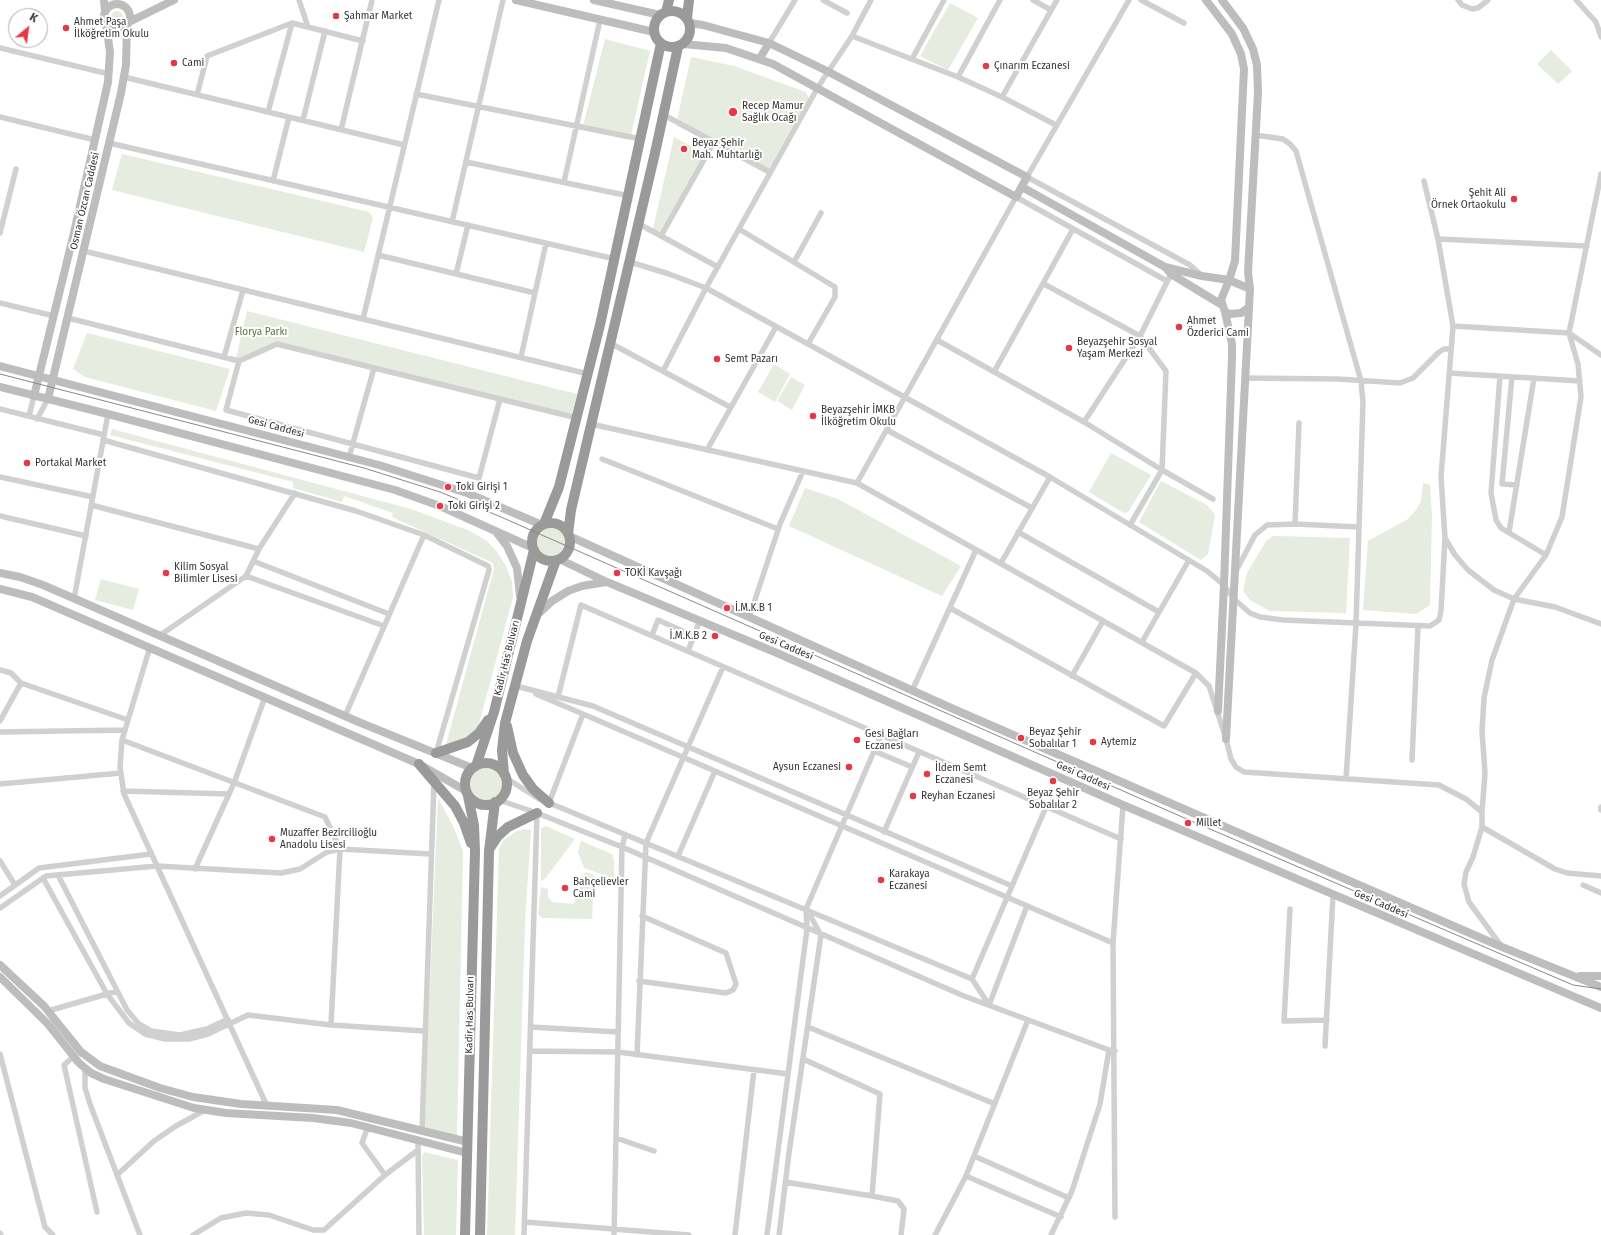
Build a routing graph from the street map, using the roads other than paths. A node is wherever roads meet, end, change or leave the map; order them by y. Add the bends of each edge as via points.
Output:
1 (104, 0) edge
2 (174, 0) edge
3 (299, 0) edge
4 (372, 0) edge
5 (439, 0) edge
6 (503, 0) edge
7 (516, 0) edge
8 (594, 0) edge
9 (669, 0) edge
10 (689, 0) edge
11 (795, 0) edge
12 (823, 0) edge
13 (871, 0) edge
14 (944, 0) edge
15 (1000, 0) edge
16 (1033, 0) edge
17 (1056, 0) edge
18 (1129, 0) edge
19 (1141, 0) edge
20 (1206, 0) edge
21 (1222, 0) edge
22 (1458, 0) edge
23 (1488, 0) edge
24 (1576, 0) edge
25 (125, 4) edge
26 (1051, 10) junction
27 (105, 12) junction
28 (847, 13) dead end
29 (663, 14) junction
30 (600, 20) junction
31 (688, 21) junction
32 (1599, 21) edge
33 (292, 23) junction
34 (1184, 23) dead end
35 (106, 24) junction
36 (128, 24) junction
37 (308, 27) junction
38 (324, 31) junction
39 (654, 32) junction
40 (852, 36) junction
41 (1601, 37) edge
42 (362, 41) junction
43 (661, 43) junction
44 (769, 43) junction
45 (681, 45) junction
46 (0, 48) edge
47 (760, 58) junction
48 (912, 59) junction
49 (827, 72) junction
50 (109, 74) junction
51 (124, 77) junction
52 (958, 77) junction
53 (818, 87) junction
54 (416, 94) junction
55 (197, 95) junction
56 (1002, 97) junction
57 (478, 106) junction
58 (268, 112) junction
59 (664, 115) junction
60 (0, 116) edge
61 (290, 117) junction
62 (303, 120) junction
63 (1056, 125) junction
64 (576, 126) junction
65 (341, 130) junction
66 (1255, 134) junction
67 (642, 139) junction
68 (95, 140) junction
69 (714, 142) junction
70 (109, 143) junction
71 (404, 145) junction
72 (466, 162) junction
73 (16, 169) dead end
74 (770, 172) junction
75 (1601, 174) edge
76 (1027, 177) junction
77 (273, 181) junction
78 (1424, 181) dead end
79 (564, 182) junction
80 (1022, 187) junction
81 (629, 196) junction
82 (1016, 198) junction
83 (389, 207) junction
84 (821, 213) dead end
85 (452, 222) junction
86 (639, 224) junction
87 (468, 226) junction
88 (739, 229) junction
89 (1073, 229) junction
90 (0, 233) edge
91 (661, 236) junction
92 (1438, 239) junction
93 (546, 243) junction
94 (1587, 246) junction
95 (84, 251) junction
96 (378, 255) junction
97 (615, 259) junction
98 (630, 262) junction
99 (794, 262) junction
100 (718, 267) junction
101 (1165, 267) junction
102 (456, 274) junction
103 (1202, 276) junction
104 (1169, 278) junction
105 (1229, 280) junction
106 (1044, 284) junction
107 (706, 288) junction
108 (1250, 289) junction
109 (243, 290) junction
110 (534, 293) junction
111 (0, 303) edge
112 (1248, 308) junction
113 (1223, 309) junction
114 (54, 316) junction
115 (68, 318) junction
116 (363, 319) junction
117 (1453, 326) junction
118 (776, 327) junction
119 (1569, 333) junction
120 (1140, 336) junction
121 (937, 340) junction
122 (610, 343) junction
123 (808, 344) junction
124 (1451, 349) junction
125 (1601, 355) edge
126 (224, 357) junction
127 (521, 357) junction
128 (239, 361) junction
129 (0, 366) edge
130 (374, 368) junction
131 (663, 372) junction
132 (994, 372) junction
133 (1449, 373) junction
134 (588, 374) junction
135 (40, 376) junction
136 (1500, 376) junction
137 (1512, 377) junction
138 (1245, 378) junction
139 (1534, 378) junction
140 (53, 379) junction
141 (1361, 381) junction
142 (1580, 382) junction
143 (0, 388) edge
144 (34, 396) junction
145 (905, 398) junction
146 (48, 399) junction
147 (500, 399) junction
148 (730, 407) junction
149 (0, 410) edge
150 (108, 414) junction
151 (29, 416) junction
152 (37, 418) junction
153 (577, 418) junction
154 (1084, 422) junction
155 (1299, 423) dead end
156 (591, 424) junction
157 (887, 430) junction
158 (104, 437) junction
159 (353, 444) junction
160 (707, 450) junction
161 (349, 457) junction
162 (602, 459) dead end
163 (1162, 470) junction
164 (803, 471) junction
165 (0, 477) edge
166 (1050, 477) junction
167 (857, 483) junction
168 (1517, 485) junction
169 (296, 493) junction
170 (93, 497) junction
171 (1213, 499) dead end
172 (91, 505) junction
173 (1032, 508) junction
174 (0, 516) edge
175 (1295, 524) junction
176 (543, 525) junction
177 (1130, 525) junction
178 (1359, 527) junction
179 (778, 529) junction
180 (496, 531) junction
181 (1018, 532) junction
182 (1509, 532) junction
183 (424, 535) junction
184 (568, 535) junction
185 (86, 536) junction
186 (1445, 538) junction
187 (259, 549) junction
188 (533, 549) junction
189 (976, 550) junction
190 (1546, 554) junction
191 (558, 560) junction
192 (1189, 560) junction
193 (253, 561) junction
194 (1001, 563) junction
195 (1236, 571) junction
196 (0, 573) edge
197 (246, 576) junction
198 (607, 582) junction
199 (1224, 585) junction
200 (0, 589) edge
201 (74, 599) junction
202 (1514, 599) junction
203 (1234, 600) junction
204 (520, 608) junction
205 (950, 608) junction
206 (1159, 612) junction
207 (389, 614) junction
208 (749, 618) junction
209 (534, 619) junction
210 (700, 620) junction
211 (1103, 621) junction
212 (1356, 624) junction
213 (1601, 624) edge
214 (384, 626) junction
215 (1418, 626) junction
216 (652, 635) junction
217 (159, 636) junction
218 (694, 636) junction
219 (1142, 642) junction
220 (150, 647) junction
221 (688, 651) junction
222 (723, 666) junction
223 (0, 670) edge
224 (1196, 672) junction
225 (1072, 676) junction
226 (21, 683) junction
227 (516, 686) junction
228 (912, 691) junction
229 (264, 697) junction
230 (558, 697) junction
231 (1218, 711) junction
232 (494, 712) junction
233 (583, 714) junction
234 (345, 716) junction
235 (507, 718) junction
236 (128, 720) junction
237 (0, 722) edge
238 (125, 730) junction
239 (0, 732) edge
240 (881, 735) junction
241 (1226, 739) junction
242 (122, 740) junction
243 (688, 748) junction
244 (874, 751) junction
245 (919, 752) junction
246 (436, 753) junction
247 (683, 758) junction
248 (1412, 760) dead end
249 (419, 764) junction
250 (474, 767) junction
251 (912, 767) junction
252 (715, 771) junction
253 (120, 773) junction
254 (505, 776) junction
255 (1346, 779) junction
256 (434, 780) junction
257 (234, 783) junction
258 (0, 784) edge
259 (123, 791) junction
260 (467, 793) junction
261 (229, 794) junction
262 (497, 801) junction
263 (549, 803) junction
264 (1123, 805) junction
265 (1046, 807) junction
266 (1482, 812) junction
267 (537, 813) junction
268 (846, 816) junction
269 (842, 826) junction
270 (1482, 827) junction
271 (884, 832) junction
272 (625, 835) junction
273 (1121, 839) junction
274 (646, 843) junction
275 (622, 847) junction
276 (340, 849) junction
277 (489, 851) junction
278 (151, 854) junction
279 (431, 854) junction
280 (678, 856) junction
281 (644, 857) junction
282 (475, 860) junction
283 (0, 861) edge
284 (157, 866) junction
285 (195, 869) junction
286 (58, 875) junction
287 (1601, 876) edge
288 (43, 878) junction
289 (16, 885) junction
290 (1583, 885) dead end
291 (1012, 886) junction
292 (1601, 893) edge
293 (1333, 895) junction
294 (0, 896) edge
295 (1007, 897) junction
296 (1027, 906) junction
297 (0, 908) edge
298 (806, 909) junction
299 (1290, 909) dead end
300 (642, 916) junction
301 (807, 929) junction
302 (821, 935) junction
303 (1113, 943) junction
304 (1502, 947) junction
305 (0, 965) edge
306 (1574, 975) junction
307 (1601, 976) edge
308 (0, 977) edge
309 (972, 979) junction
310 (639, 982) junction
311 (1601, 987) edge
312 (117, 991) junction
313 (107, 994) junction
314 (989, 1006) junction
315 (1601, 1008) edge
316 (48, 1011) junction
317 (1028, 1020) junction
318 (1326, 1020) junction
319 (229, 1022) junction
320 (331, 1025) junction
321 (531, 1027) junction
322 (808, 1027) junction
323 (425, 1031) junction
324 (618, 1032) junction
325 (1325, 1046) dead end
326 (1112, 1050) junction
327 (530, 1051) junction
328 (618, 1052) junction
329 (0, 1054) edge
330 (637, 1055) junction
331 (73, 1057) junction
332 (803, 1060) junction
333 (85, 1068) junction
334 (754, 1070) junction
335 (788, 1074) junction
336 (995, 1104) junction
337 (267, 1106) junction
338 (205, 1110) junction
339 (368, 1126) junction
340 (422, 1130) junction
341 (616, 1138) junction
342 (418, 1140) junction
343 (468, 1142) junction
344 (418, 1150) junction
345 (654, 1151) dead end
346 (467, 1153) junction
347 (974, 1156) junction
348 (117, 1175) junction
349 (384, 1175) junction
350 (966, 1176) junction
351 (785, 1182) junction
352 (872, 1196) junction
353 (1069, 1198) junction
354 (97, 1212) dead end
355 (1061, 1217) junction
356 (1115, 1217) dead end
357 (525, 1222) junction
358 (614, 1232) edge
359 (324, 1233) edge
360 (53, 1235) edge
361 (140, 1235) edge
362 (193, 1235) edge
363 (419, 1235) edge
364 (465, 1235) edge
365 (480, 1235) edge
366 (524, 1235) edge
367 (689, 1235) edge
368 (735, 1235) edge
369 (767, 1235) edge
370 (778, 1235) edge
371 (901, 1235) edge
372 (935, 1235) edge
373 (1051, 1235) edge

1 - 27 main road
2 - 36 main road
3 - 37 street
4 - 42 street
5 - 54 street
6 - 57 street
7 - 30 main road
8 - 29 main road
9 - 29 highway
10 - 31 highway
11 - 44 street
12 - 28 street
13 - 40 street
14 - 48 street
15 - 52 street
16 - 26 street
17 - 26 street
18 - 63 street
19 - 34 street
20 - 105 main road via 1232,34 1241,54 1244,69 1236,254
21 - 66 main road via 1243,28 1255,56 1258,93
22 - 23 street via 1462,5 1472,9 1478,8
24 - 32 street
25 - 27 main road via 114,5
25 - 36 main road via 130,14
26 - 56 street
27 - 35 main road
29 - 31 highway via 678,12
29 - 39 highway via 656,20
30 - 39 main road
30 - 64 street
31 - 44 main road
31 - 45 highway via 690,35
32 - 41 street
33 - 37 street
33 - 55 street via 208,56
33 - 58 street
35 - 36 main road via 116,30
35 - 50 main road, Osman Özcan Caddesi via 110,52
36 - 51 main road, Osman Özcan Caddesi
37 - 38 street
38 - 42 street
38 - 62 street
39 - 43 highway
40 - 48 street
40 - 49 street
42 - 65 street
43 - 45 highway via 666,46
43 - 67 highway
44 - 47 main road
44 - 49 main road
45 - 47 main road via 726,48
45 - 59 highway
46 - 50 street
47 - 53 main road
48 - 52 street
49 - 53 street
49 - 76 main road
50 - 68 main road, Osman Özcan Caddesi
51 - 55 street
51 - 70 main road, Osman Özcan Caddesi
52 - 56 street
53 - 74 street
53 - 82 main road
54 - 57 street
54 - 71 street
55 - 58 street
56 - 63 street
57 - 64 street
57 - 72 street
58 - 61 street
59 - 69 street
59 - 86 highway
60 - 68 street
61 - 62 street
61 - 77 street
62 - 65 street
63 - 76 street
64 - 67 street
64 - 79 street
65 - 71 street
66 - 108 main road via 1248,272
66 - 141 street via 1282,139 1296,151
67 - 81 highway
68 - 70 main road
68 - 114 main road, Osman Özcan Caddesi
69 - 74 street
69 - 91 street
70 - 77 street
70 - 95 main road, Osman Özcan Caddesi
71 - 83 street
72 - 79 street
72 - 85 street
73 - 90 street
74 - 88 street
75 - 94 street
76 - 80 main road
76 - 103 street via 1190,265
77 - 83 street
78 - 92 street
79 - 81 street
80 - 82 main road
80 - 101 main road
81 - 97 highway
82 - 89 street
82 - 121 street
83 - 85 street
83 - 96 street
84 - 99 street
85 - 87 street
86 - 91 street
86 - 98 highway
87 - 93 street
87 - 102 street
88 - 99 street
88 - 100 street
89 - 104 street
89 - 106 street
91 - 100 street
92 - 94 street
92 - 117 street
93 - 97 street
93 - 110 street
94 - 119 street
95 - 109 street
95 - 115 main road, Osman Özcan Caddesi
96 - 102 street
96 - 116 street
97 - 134 highway
98 - 107 street
98 - 122 highway
99 - 123 street via 833,285 836,292
100 - 107 street
101 - 103 main road
101 - 104 main road
102 - 110 street
103 - 105 main road
104 - 113 main road
104 - 120 street
105 - 108 main road
105 - 113 main road via 1221,300
106 - 120 street
106 - 132 street
107 - 118 street
107 - 131 street
108 - 112 main road
109 - 116 street
109 - 126 street
110 - 127 street
111 - 114 street
112 - 113 main road via 1236,314
112 - 138 main road
113 - 199 main road via 1232,344
114 - 135 main road, Osman Özcan Caddesi
115 - 126 street
115 - 140 main road, Osman Özcan Caddesi
116 - 127 street
117 - 119 street
117 - 124 street
118 - 123 street
118 - 148 street
119 - 125 street
119 - 142 street via 1576,353
120 - 154 street
120 - 163 street via 1166,371
121 - 132 street
121 - 145 street
122 - 131 street
122 - 156 highway
123 - 145 street
124 - 133 street
124 - 141 street via 1438,352 1413,378 1405,382 1394,384
126 - 128 street
127 - 134 street
128 - 130 street via 277,344
128 - 159 street via 226,410
129 - 135 main road, Gesi Caddesi
130 - 147 street
130 - 159 street
131 - 148 street
132 - 154 street
133 - 136 street
133 - 186 street via 1441,477
134 - 153 highway
135 - 140 main road, Gesi Caddesi
135 - 144 main road, Osman Özcan Caddesi
136 - 137 street
136 - 182 street via 1491,493 1497,522
137 - 139 street
137 - 168 street via 1502,484
138 - 141 street
138 - 195 main road
139 - 142 street
139 - 168 street
140 - 146 main road, Osman Özcan Caddesi
140 - 161 main road, Gesi Caddesi
141 - 178 street via 1363,402
142 - 190 street via 1580,409 1562,517
143 - 144 main road
144 - 146 main road
144 - 151 street
145 - 157 street
145 - 166 street
146 - 150 main road
146 - 152 street
147 - 153 street
147 - 159 street via 479,478
148 - 160 street
149 - 151 street
150 - 158 street
150 - 180 main road via 395,490 440,506
151 - 152 street
152 - 158 street
153 - 176 highway via 559,488
154 - 163 street
155 - 175 street
156 - 160 street
156 - 184 highway via 570,510
157 - 167 street
157 - 173 street
158 - 169 street
158 - 170 street
159 - 161 street
160 - 164 street
161 - 176 main road, Gesi Caddesi via 467,493
162 - 179 street
163 - 171 street
163 - 177 street
164 - 167 street
164 - 179 street
165 - 170 street
166 - 173 street
166 - 177 street
167 - 189 street
168 - 182 street
169 - 183 street
169 - 187 street
170 - 172 street
172 - 185 street
172 - 187 street
173 - 181 street
174 - 185 street
175 - 178 street
175 - 195 street via 1262,527 1252,539
176 - 184 highway via 556,523 563,527
176 - 188 highway via 533,536
177 - 192 street
178 - 212 street
179 - 208 street
180 - 188 main road
180 - 204 main road via 507,546 517,568
181 - 194 street
181 - 206 street
182 - 190 street
183 - 207 street
183 - 246 street via 488,566 489,570
184 - 191 highway via 568,551
184 - 208 main road, Gesi Caddesi
185 - 201 street
186 - 202 street via 1458,559 1476,577 1494,590
186 - 215 street via 1441,616 1430,626
187 - 193 street
188 - 191 highway via 542,559
188 - 204 highway, Kadir Has Bulvarı
189 - 194 street
189 - 205 street
190 - 202 street
191 - 198 main road, Gesi Caddesi
191 - 209 highway, Kadir Has Bulvarı
192 - 199 street
192 - 206 street
193 - 197 street
193 - 207 street
194 - 211 street
195 - 203 main road
196 - 201 main road via 32,581
197 - 214 street
197 - 217 street
198 - 209 main road via 568,591 552,601
198 - 210 main road, Gesi Caddesi
199 - 203 street
199 - 231 main road
200 - 220 main road via 32,597
201 - 217 main road
202 - 213 street via 1555,607
202 - 266 street via 1491,665 1485,691 1482,725 1485,773
203 - 212 street via 1250,613 1260,617
203 - 241 main road
204 - 232 highway, Kadir Has Bulvarı
205 - 225 street
205 - 228 street
206 - 219 street
207 - 214 street
208 - 228 main road, Gesi Caddesi
209 - 227 highway, Kadir Has Bulvarı
210 - 218 street
210 - 264 main road, Gesi Caddesi
211 - 219 street
211 - 225 street
212 - 215 street
212 - 255 street
214 - 234 street
215 - 248 street
216 - 218 street via 658,620
216 - 221 street
216 - 230 street via 581,605
217 - 234 main road
218 - 221 street
219 - 224 street
220 - 229 main road
220 - 236 street
221 - 222 street
222 - 240 street
222 - 243 street
223 - 226 street via 11,673
224 - 225 street via 1164,726
224 - 231 street via 1209,686
226 - 236 street
226 - 237 street
227 - 230 street
227 - 233 street
227 - 235 highway, Kadir Has Bulvarı
228 - 304 main road, Gesi Caddesi
229 - 249 main road
229 - 257 street
230 - 243 street via 592,706
231 - 241 street
232 - 246 highway via 474,738 462,745
232 - 250 highway, Kadir Has Bulvarı
233 - 247 street
233 - 263 street
234 - 246 main road
235 - 254 highway, Kadir Has Bulvarı via 502,750
235 - 263 highway via 510,743 519,769 533,789
236 - 238 street
238 - 239 street
238 - 242 street
240 - 244 street
240 - 245 street
241 - 255 street via 1233,764 1244,772
242 - 253 street
242 - 257 street
243 - 247 street
243 - 268 street
244 - 251 street
244 - 268 street
245 - 251 street
245 - 265 street
246 - 250 main road
247 - 252 street
247 - 274 street
249 - 256 highway
249 - 260 main road
250 - 254 highway via 491,764
250 - 260 highway via 465,781
251 - 271 street
252 - 269 street
252 - 280 street
253 - 258 street
253 - 259 street
254 - 262 highway via 506,788
254 - 263 street via 523,790
255 - 266 street via 1439,785 1466,799
256 - 279 street
256 - 282 highway via 460,814
257 - 261 street
257 - 276 street via 325,817
259 - 261 street
259 - 278 street
260 - 262 highway via 481,804
260 - 282 highway, Kadir Has Bulvarı via 474,832
261 - 285 street
262 - 267 street
262 - 277 highway, Kadir Has Bulvarı
263 - 272 street
264 - 273 street
264 - 293 main road, Gesi Caddesi
265 - 273 street
265 - 291 street
266 - 270 street
267 - 275 street
267 - 277 highway via 502,832
267 - 321 street
268 - 269 street
268 - 271 street
269 - 295 street
269 - 298 street
270 - 287 street via 1555,869 1567,873
270 - 304 street via 1466,872 1465,890 1469,902
271 - 291 street
272 - 274 street
272 - 275 street
273 - 303 street
274 - 280 street
274 - 281 street
275 - 281 street
275 - 324 street
276 - 279 street
276 - 285 street via 328,852 306,866 288,872
276 - 320 street
277 - 365 highway, Kadir Has Bulvarı
278 - 284 street
278 - 289 street via 39,868
279 - 323 street
280 - 298 street
281 - 300 street
281 - 301 street
282 - 343 highway, Kadir Has Bulvarı
283 - 289 street
284 - 285 street
284 - 286 street
284 - 319 street
286 - 288 street
286 - 312 street
288 - 297 street
288 - 313 street
289 - 294 street
290 - 292 street
291 - 295 street
293 - 315 main road, Gesi Caddesi
293 - 318 street
295 - 296 street
295 - 309 street
296 - 303 street
296 - 314 street
298 - 301 street
298 - 302 street
298 - 309 street
299 - 318 street via 1284,1021
300 - 310 street
300 - 310 street via 726,953 736,984 733,990 726,993
301 - 302 street
301 - 335 street
302 - 314 street
302 - 322 street
303 - 326 street
304 - 306 main road, Gesi Caddesi
305 - 316 main road
306 - 307 main road
306 - 311 main road, Gesi Caddesi
308 - 331 main road via 48,1024
309 - 314 street
310 - 330 street
312 - 313 street
312 - 319 street via 135,1020 143,1027 156,1032 188,1034
313 - 316 street
313 - 319 street via 129,1022 145,1034 160,1038 189,1039 208,1034
314 - 317 street
316 - 337 main road via 81,1052 100,1066 186,1095
317 - 326 street
317 - 336 street
318 - 325 street
319 - 320 street via 248,1016
319 - 337 street
320 - 323 street
321 - 324 street
321 - 327 street
322 - 332 street
322 - 336 street
323 - 340 street
324 - 328 street
326 - 353 street via 1100,1104
326 - 356 street
327 - 328 street
327 - 357 street
328 - 330 street
328 - 341 street
329 - 360 street via 45,1227
330 - 334 street
331 - 333 main road
331 - 354 street via 64,1065
332 - 351 street
332 - 352 street via 880,1094
333 - 338 main road via 104,1079 172,1102
333 - 348 street via 87,1096
334 - 335 street
334 - 368 street
335 - 369 street
336 - 347 street
337 - 340 main road via 337,1110
338 - 339 main road via 313,1118
338 - 348 street via 154,1141
339 - 342 main road
339 - 349 street via 362,1143
340 - 343 main road
341 - 345 street
341 - 358 street
342 - 344 street
342 - 346 main road
343 - 346 highway, Kadir Has Bulvarı
344 - 349 street
344 - 363 street
346 - 364 highway, Kadir Has Bulvarı
347 - 350 street
347 - 353 street
348 - 361 street
349 - 359 street
350 - 355 street
350 - 372 street
351 - 352 street
351 - 370 street
352 - 371 street via 902,1204 904,1212
353 - 355 street
355 - 373 street
357 - 358 street
357 - 366 street
358 - 367 street
359 - 362 street via 269,1215 246,1213 221,1218

